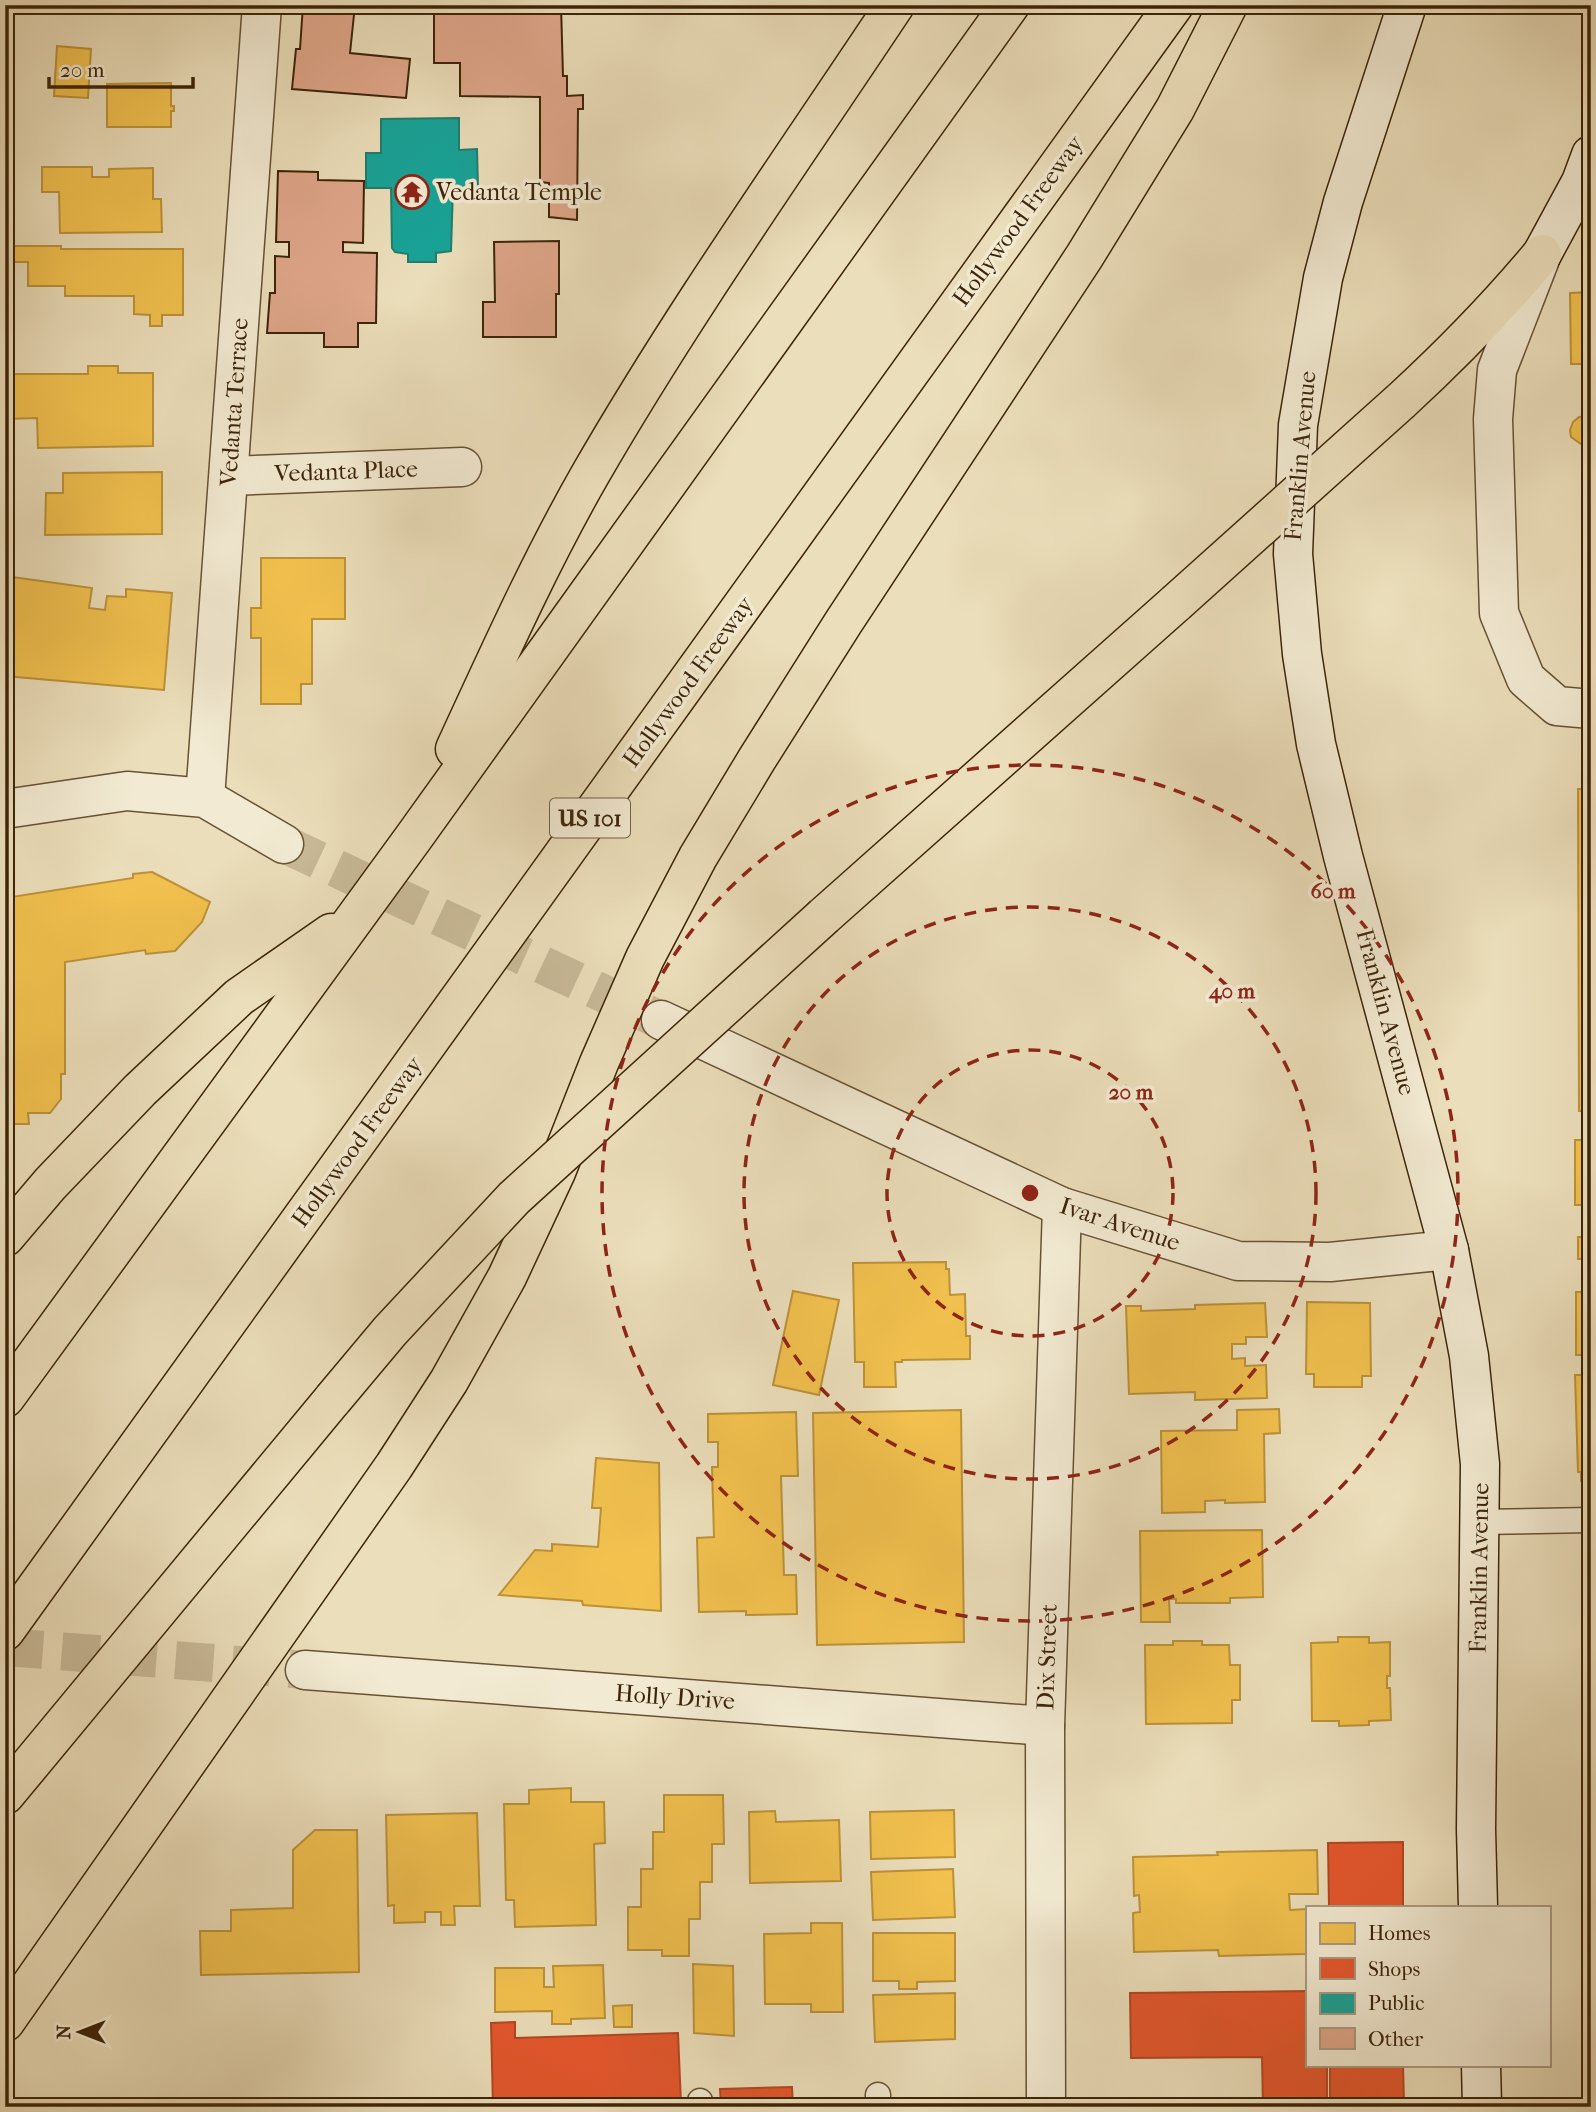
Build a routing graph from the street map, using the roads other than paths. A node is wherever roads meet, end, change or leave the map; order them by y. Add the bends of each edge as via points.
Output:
1 (262, 5) edge
2 (895, 5) edge
3 (1010, 5) edge
4 (1174, 5) edge
5 (1228, 5) edge
6 (1407, 5) edge
7 (1591, 155) edge
8 (1542, 254) junction
9 (462, 467) dead end
10 (229, 476) junction
11 (1574, 707) edge
12 (205, 798) junction
13 (5, 808) edge
14 (414, 836) junction
15 (284, 845) tunnel mouth
16 (356, 916) junction
17 (661, 1020) tunnel mouth
18 (1062, 1208) junction
19 (5, 1237) edge
20 (1449, 1250) junction
21 (5, 1398) edge
22 (1591, 1520) edge
23 (1479, 1522) junction
24 (5, 1631) edge
25 (304, 1670) tunnel mouth
26 (1045, 1726) junction
27 (5, 1795) edge
28 (1478, 1906) edge
29 (5, 2022) edge
30 (1481, 2066) edge
31 (1046, 2107) edge
32 (1482, 2107) edge

1 - 10 street, Vedanta Terrace
2 - 14 highway via 652,370 590,475 534,580
3 - 14 highway
4 - 24 highway, Hollywood Freeway / US 101
5 - 29 highway via 1175,109 1084,257 843,623 698,857 645,958 507,1277 449,1381
6 - 20 street, Franklin Avenue via 1323,278 1298,425 1293,554 1316,744
7 - 8 street
8 - 11 street via 1497,370 1493,419 1499,613 1525,678
8 - 27 highway, bridge via 1457,350 514,1198 399,1321
9 - 10 street, Vedanta Place
10 - 12 street, Vedanta Terrace
12 - 13 street via 127,791
12 - 15 street
14 - 16 highway
16 - 19 highway via 239,997 140,1090
16 - 21 highway
17 - 18 street, Ivar Avenue
18 - 20 street, Ivar Avenue via 1238,1261 1330,1262
18 - 26 street, Dix Street
20 - 23 street, Franklin Avenue via 1469,1356 1480,1464
22 - 23 lane
23 - 28 street, Franklin Avenue
25 - 26 street, Holly Drive
26 - 31 street, Dix Street
30 - 32 street

